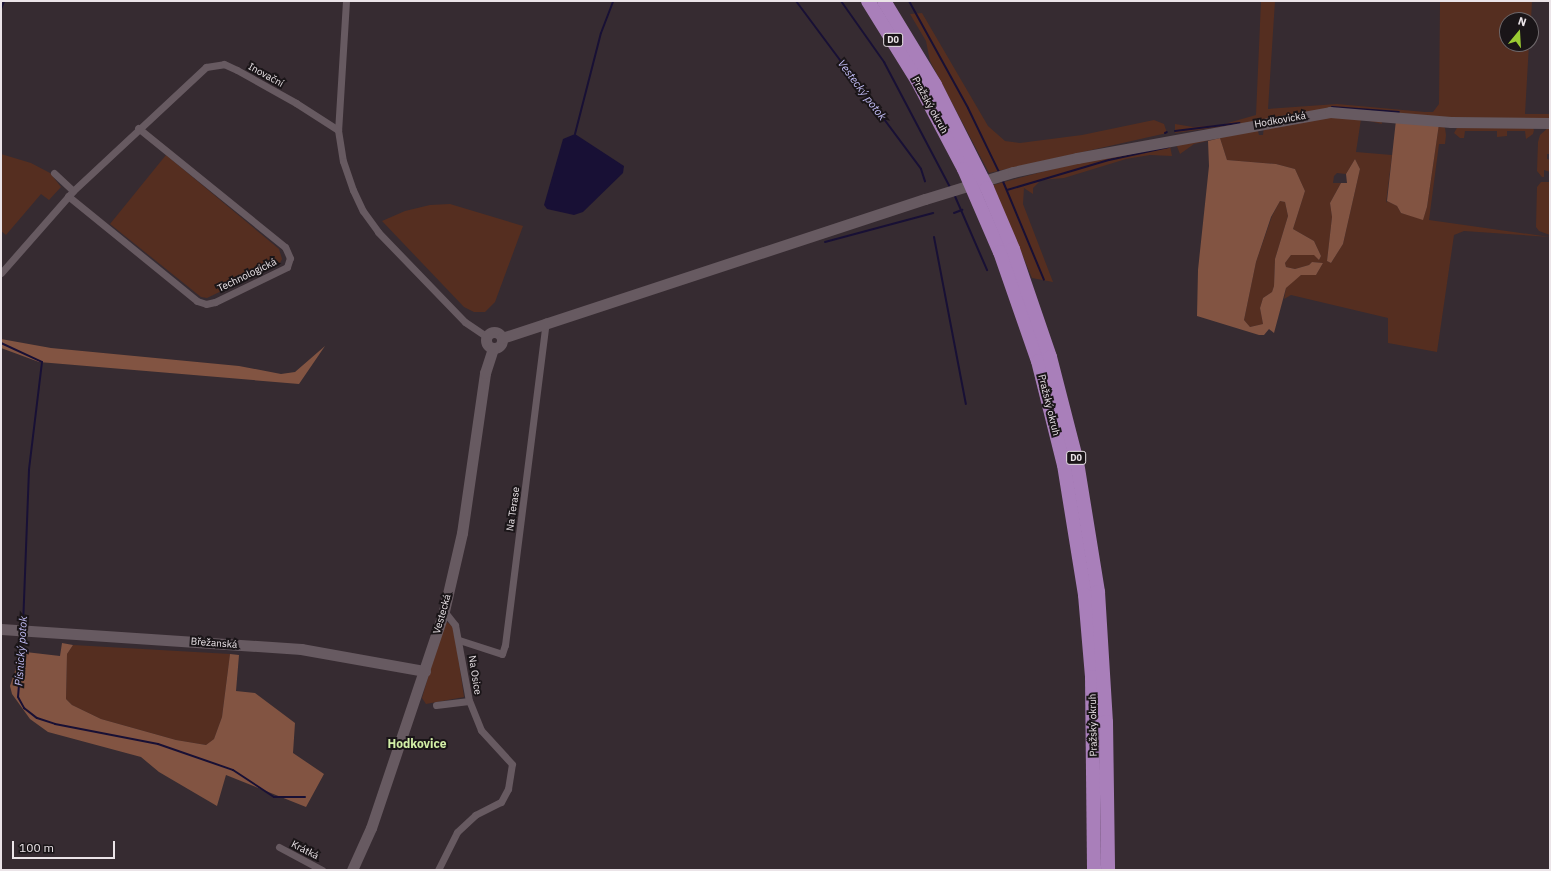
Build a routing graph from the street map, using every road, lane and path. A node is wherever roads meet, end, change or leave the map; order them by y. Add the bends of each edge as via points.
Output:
1 (346, 1) edge
2 (868, 1) edge
3 (884, 1) edge
4 (1550, 123) edge
5 (138, 128) junction
6 (338, 130) junction
7 (54, 174) dead end
8 (70, 193) junction
9 (925, 199) joint
10 (1, 273) edge
11 (546, 322) junction
12 (486, 336) junction
13 (502, 338) junction
14 (493, 348) junction
15 (444, 611) junction
16 (1, 629) edge
17 (459, 640) junction
18 (424, 671) junction
19 (469, 701) junction
20 (436, 705) dead end
21 (278, 847) dead end
22 (322, 870) edge
23 (352, 870) edge
24 (438, 870) edge
25 (1094, 870) edge
26 (1108, 870) edge

1 - 6 street
2 - 25 highway, Pražský okruh / D0 via 917,80 964,169 1000,252 1038,361 1064,465 1085,595 1092,677
3 - 26 highway, Pražský okruh / D0 via 935,85 987,188 1013,250 1050,357 1077,462 1098,592 1106,722
4 - 9 street, Hodkovická via 1451,122 1330,112 1126,148 1013,172
5 - 6 street, Inovační via 198,72 206,67 224,64 296,103
5 - 8 street, Inovační
5 - 8 street, Technologická via 285,246 290,258 287,267 206,304 191,296
6 - 12 street via 343,161 363,211 378,232 465,322
7 - 8 street
8 - 10 street, Inovační
9 - 11 street, Vestecká
11 - 13 street, Vestecká
11 - 17 street, Na Terase via 504,649 502,654
12 - 13 street, Vestecká via 495,332
12 - 14 street via 486,344
13 - 14 street, Vestecká via 500,346
14 - 15 street, Vestecká via 485,373 462,533
15 - 17 street, Na Osice via 455,625
15 - 18 street, Vestecká
16 - 18 street, Břežanská via 301,649
17 - 19 street, Na Osice
18 - 23 street, Vestecká via 371,828
19 - 20 street
19 - 24 street, Na Osice via 481,730 512,764 511,775 508,789 500,802 474,815 457,832
21 - 22 street, Krátká

